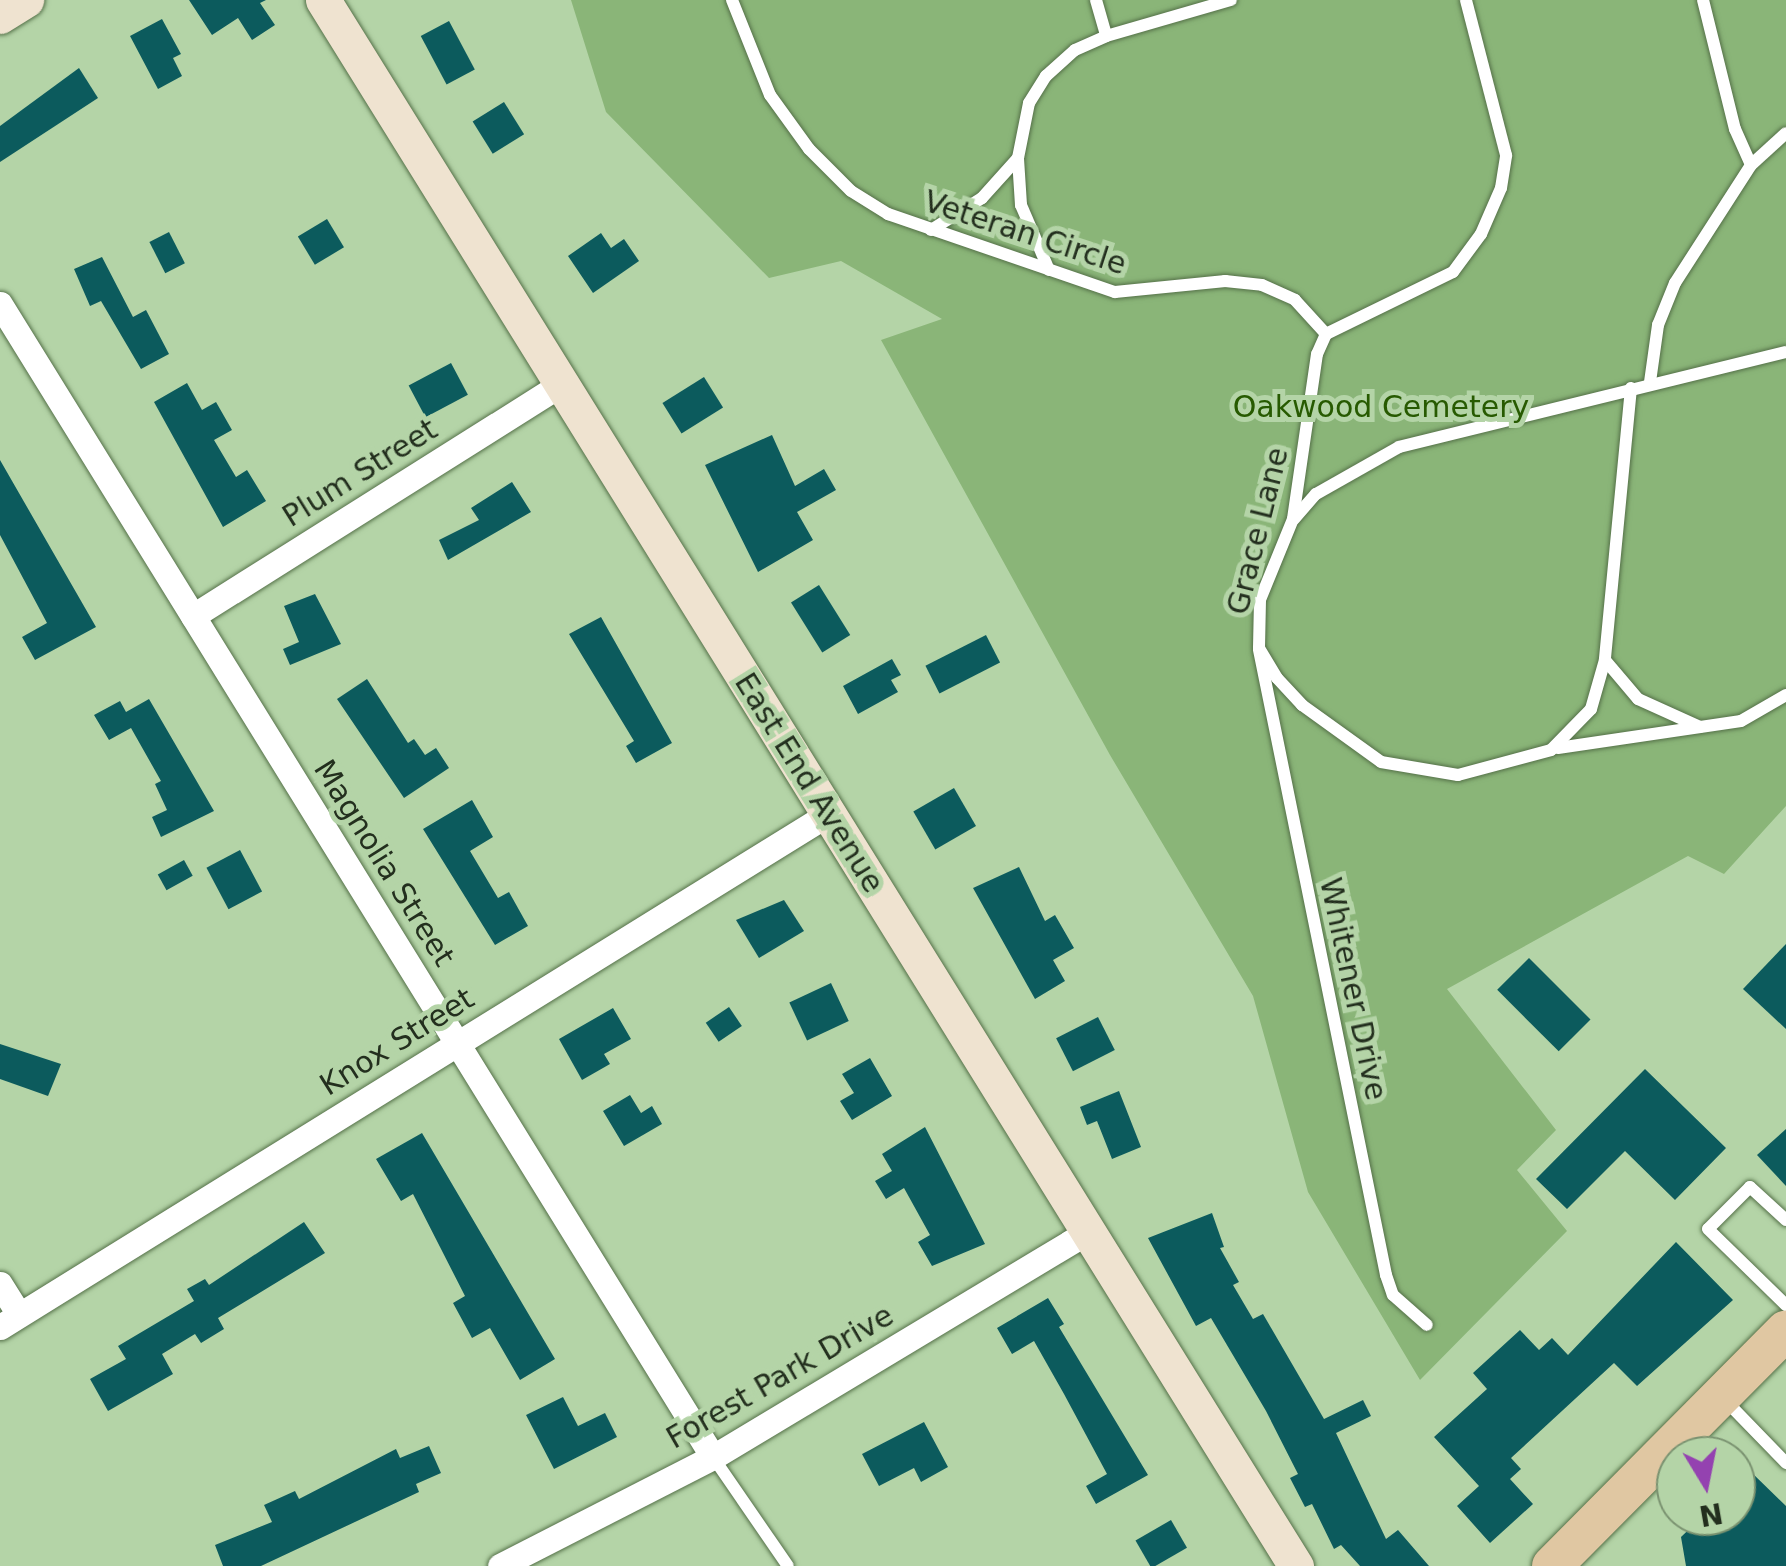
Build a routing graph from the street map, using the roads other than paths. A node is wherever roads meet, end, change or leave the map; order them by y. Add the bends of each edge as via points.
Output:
1 (26, 0) edge
2 (323, 0) edge
3 (732, 0) edge
4 (1096, 0) edge
5 (1231, 0) edge
6 (1466, 0) edge
7 (1704, 0) edge
8 (0, 16) edge
9 (1106, 36) junction
10 (1786, 133) edge
11 (1018, 158) junction
12 (1750, 165) junction
13 (931, 230) junction
14 (1049, 270) junction
15 (0, 304) edge
16 (1326, 334) junction
17 (1786, 352) edge
18 (1650, 382) junction
19 (561, 384) junction
20 (1631, 388) junction
21 (1293, 520) junction
22 (193, 616) junction
23 (1258, 648) junction
24 (1605, 660) junction
25 (1786, 695) edge
26 (1700, 727) junction
27 (1552, 750) junction
28 (828, 814) junction
29 (457, 1043) junction
30 (1786, 1220) edge
31 (1087, 1232) junction
32 (0, 1284) edge
33 (1786, 1305) edge
34 (9, 1321) edge
35 (1427, 1325) dead end
36 (1786, 1330) edge
37 (1721, 1396) junction
38 (713, 1457) junction
39 (1786, 1462) edge
40 (500, 1566) edge
41 (788, 1566) edge
42 (1296, 1566) edge
43 (1552, 1566) edge

1 - 8 street
2 - 19 street, East End Avenue
3 - 13 lane, Veteran Circle via 770,96 808,149 851,191
4 - 9 lane
5 - 9 lane
6 - 16 lane via 1506,155 1501,188 1481,234 1453,272
7 - 12 lane
9 - 11 lane via 1075,50 1046,76 1029,104
10 - 12 lane
11 - 13 lane via 982,198
11 - 14 lane via 1022,205
12 - 18 lane via 1675,283 1658,325
13 - 14 lane, Veteran Circle
14 - 16 lane, Veteran Circle via 1115,292 1225,280 1262,285 1295,300
15 - 22 street, Magnolia Street
16 - 21 lane, Grace Lane via 1317,354
17 - 18 lane
18 - 20 lane
19 - 22 street, Plum Street
19 - 28 street, East End Avenue
20 - 21 lane via 1399,447 1316,494
20 - 24 lane
21 - 23 lane, Grace Lane via 1265,583
22 - 29 street, Magnolia Street
23 - 27 lane, Grace Lane via 1302,705 1381,762 1458,775
23 - 35 lane, Whitener Drive via 1386,1275 1406,1310
24 - 26 lane via 1638,700
24 - 27 lane via 1591,708
25 - 26 lane, Grace Lane via 1741,721
26 - 27 lane, Grace Lane
28 - 29 street, Knox Street
28 - 31 street, East End Avenue
29 - 34 street, Knox Street
29 - 38 street, Magnolia Street
30 - 33 lane via 1750,1187 1708,1229
31 - 38 street, Forest Park Drive
31 - 42 street, East End Avenue
32 - 34 street
36 - 37 main road
37 - 39 lane
37 - 43 main road
38 - 40 street, Forest Park Drive
38 - 41 lane

